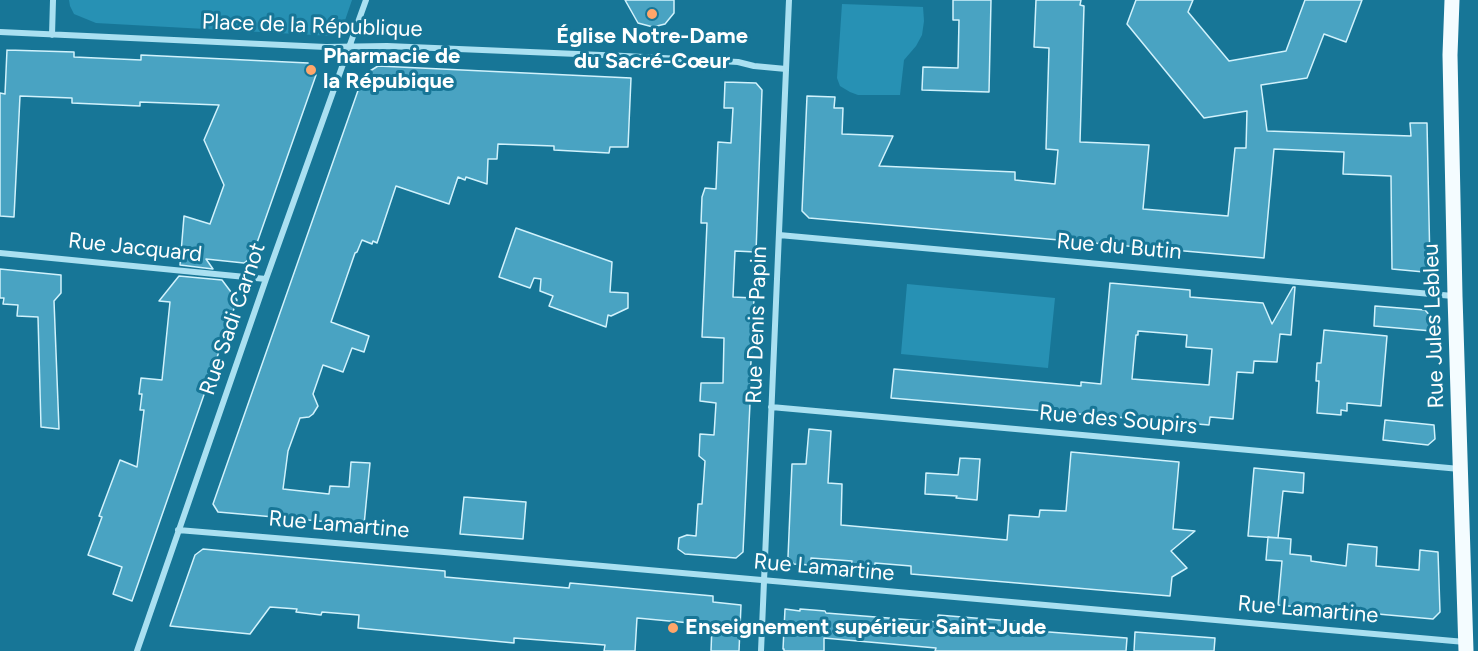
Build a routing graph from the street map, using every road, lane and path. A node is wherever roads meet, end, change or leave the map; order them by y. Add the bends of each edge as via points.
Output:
1 (53, 0) edge
2 (366, 0) edge
3 (789, 0) edge
4 (1452, 0) edge
5 (0, 32) edge
6 (52, 34) junction
7 (349, 47) junction
8 (786, 69) junction
9 (779, 235) junction
10 (0, 253) edge
11 (266, 279) junction
12 (1455, 296) junction
13 (771, 407) junction
14 (1461, 469) junction
15 (178, 530) junction
16 (764, 581) junction
17 (1466, 647) edge
18 (137, 651) edge
19 (761, 651) edge

1 - 6 street
2 - 7 street, Rue Sadi Carnot
3 - 8 street, Rue Denis Papin
4 - 12 main road, Rue Jules Lebleu
5 - 6 street, Place de la République
6 - 7 street, Place de la République
7 - 8 street, Place de la République via 625,56 738,62
7 - 11 street, Rue Sadi Carnot
8 - 9 street, Rue Denis Papin
9 - 12 street, Rue du Butin
9 - 13 street, Rue Denis Papin
10 - 11 street, Rue Jacquard
11 - 15 street, Rue Sadi Carnot
12 - 14 main road, Rue Jules Lebleu
13 - 14 street, Rue des Soupirs
13 - 16 street, Rue Denis Papin
14 - 17 main road, Rue Jules Lebleu
15 - 16 street, Rue Lamartine
15 - 18 street, Rue Sadi Carnot
16 - 17 street, Rue Lamartine
16 - 19 street, Rue Denis Papin

